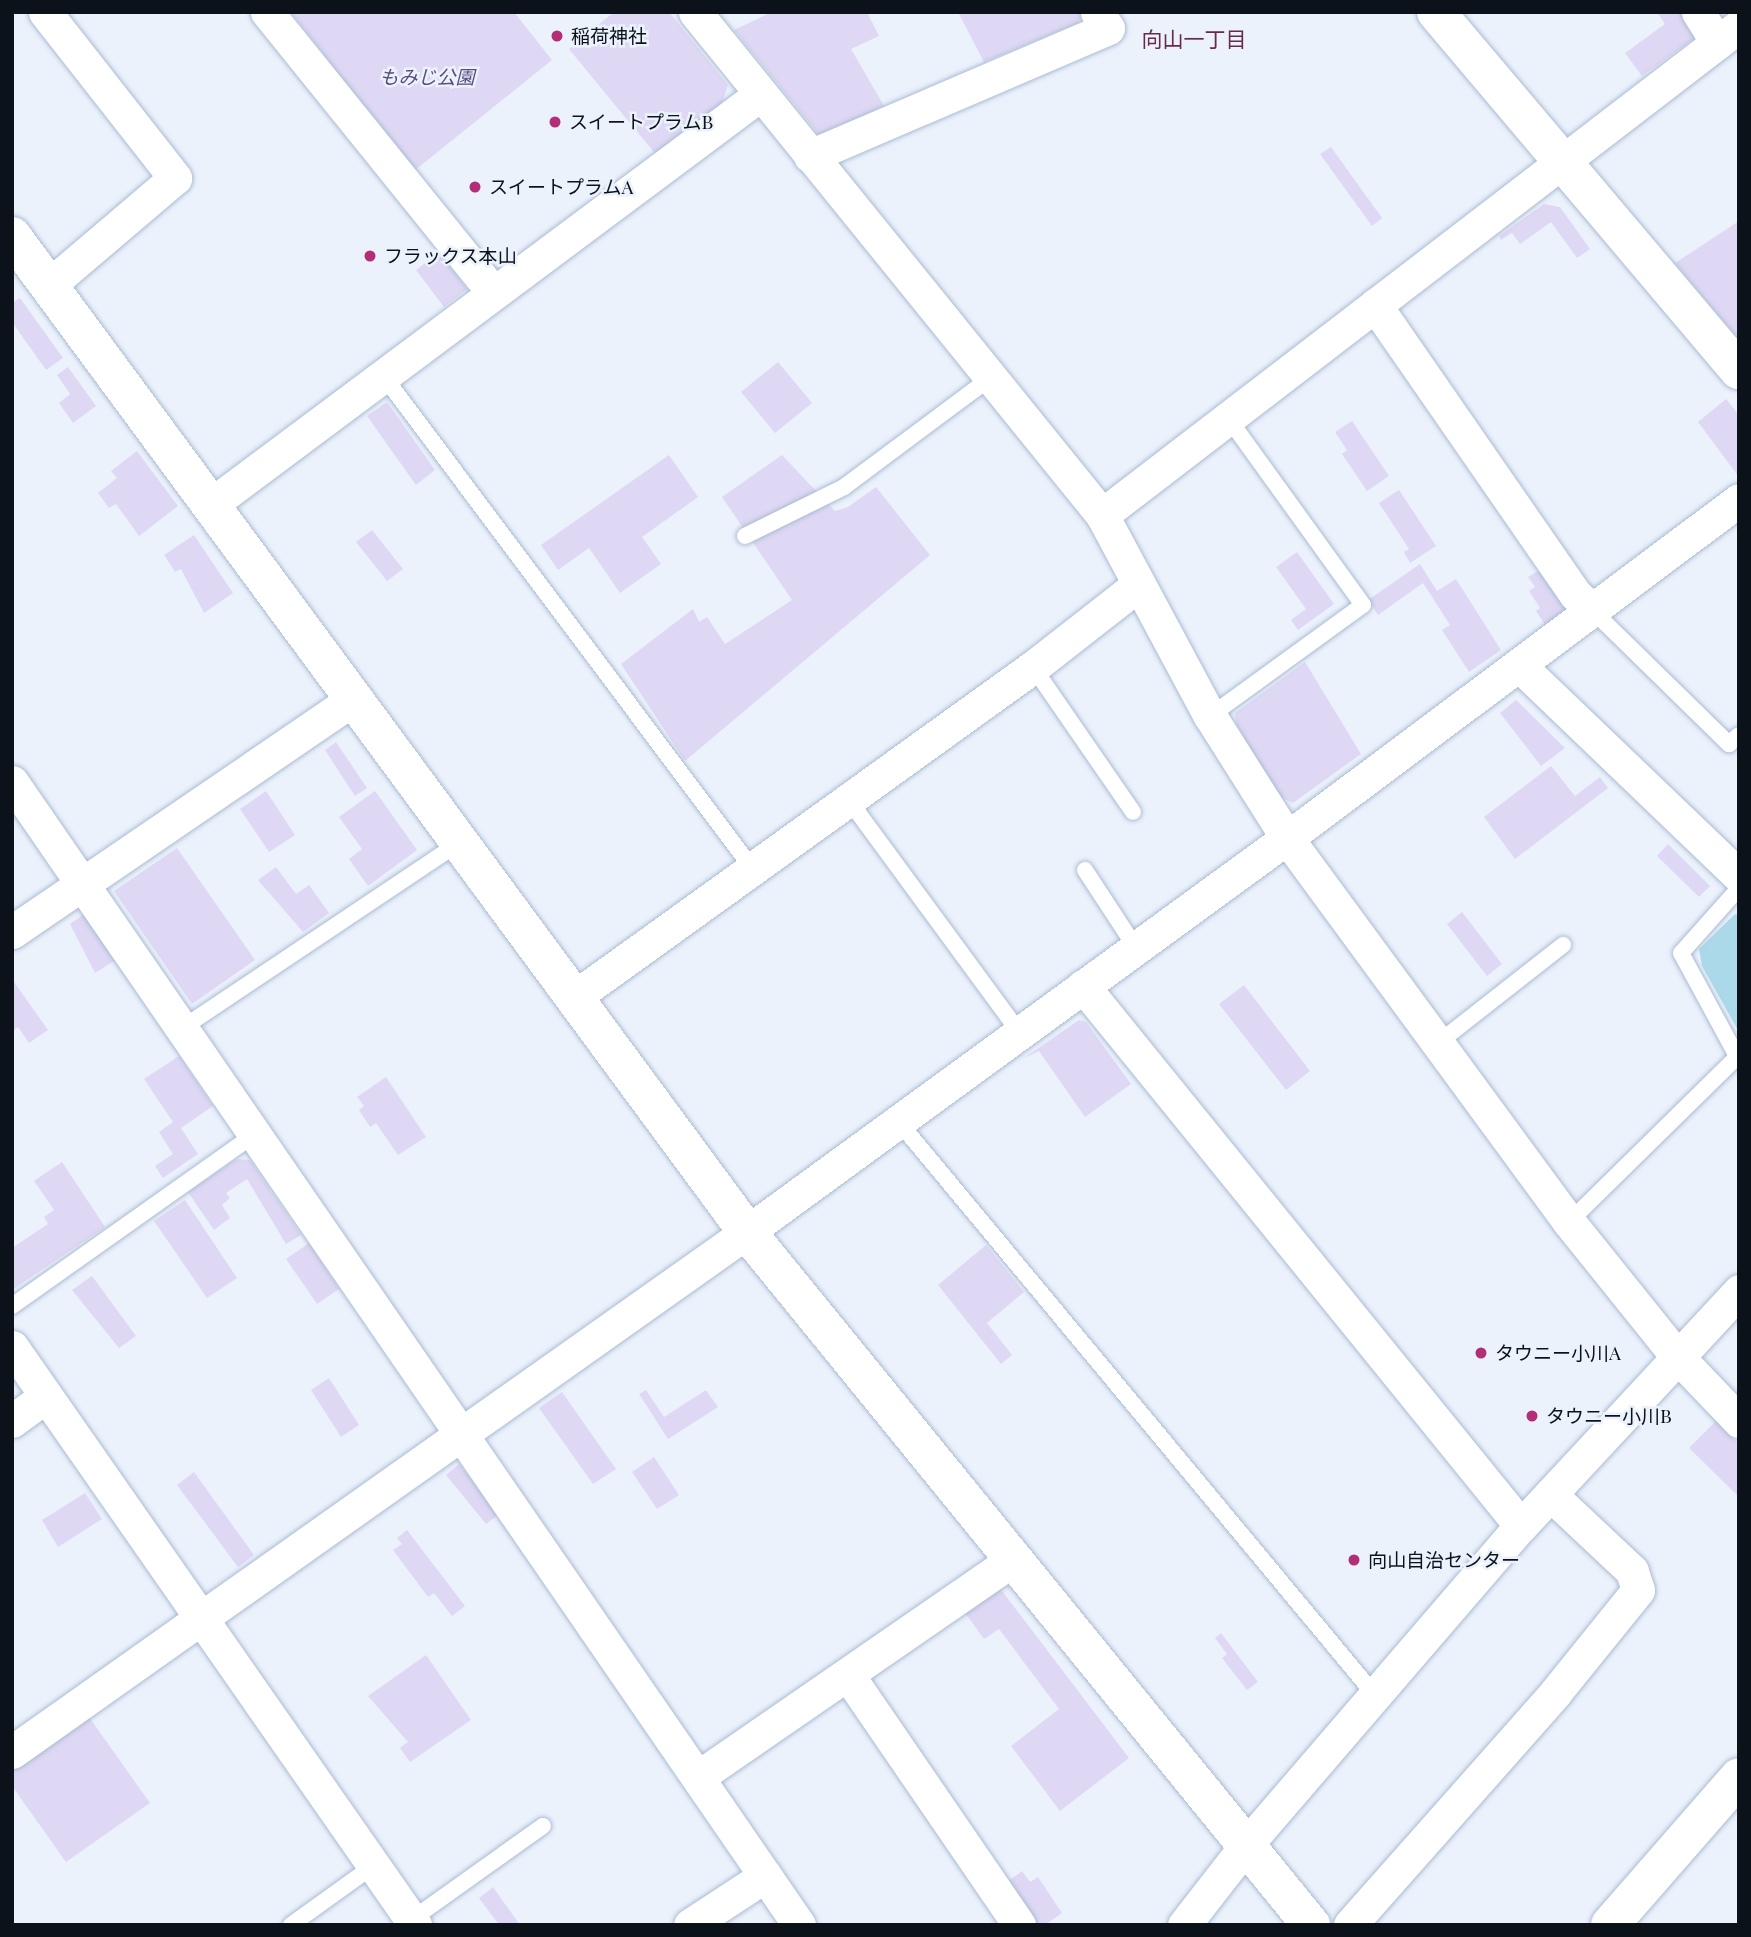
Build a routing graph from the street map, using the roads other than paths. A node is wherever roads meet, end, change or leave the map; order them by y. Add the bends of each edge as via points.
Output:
1 (45, 12) edge
2 (267, 12) edge
3 (695, 12) edge
4 (1097, 12) edge
5 (1436, 12) edge
6 (1698, 12) edge
7 (1728, 34) edge
8 (761, 93) junction
9 (810, 156) junction
10 (1559, 162) junction
11 (12, 236) edge
12 (48, 286) junction
13 (492, 291) junction
14 (1375, 305) junction
15 (1739, 370) edge
16 (382, 374) junction
17 (990, 378) junction
18 (1228, 418) junction
19 (1739, 500) edge
20 (213, 503) junction
21 (1102, 515) junction
22 (745, 536) dead end
23 (1138, 585) junction
24 (1592, 610) junction
25 (1519, 665) junction
26 (1033, 667) junction
27 (354, 699) junction
28 (1210, 716) junction
29 (1739, 735) edge
30 (12, 782) edge
31 (848, 799) junction
32 (1133, 812) dead end
33 (1287, 838) junction
34 (460, 842) junction
35 (752, 868) junction
36 (1085, 870) dead end
37 (1739, 876) edge
38 (82, 882) junction
39 (1739, 888) edge
40 (12, 932) edge
41 (1563, 945) dead end
42 (1136, 948) junction
43 (1083, 986) junction
44 (573, 998) junction
45 (181, 1029) junction
46 (1020, 1033) junction
47 (1438, 1043) junction
48 (1738, 1058) edge
49 (898, 1121) junction
50 (255, 1134) junction
51 (1569, 1222) junction
52 (747, 1231) junction
53 (1739, 1291) edge
54 (12, 1306) edge
55 (12, 1347) edge
56 (1675, 1354) junction
57 (47, 1396) junction
58 (12, 1421) edge
59 (1739, 1421) edge
60 (461, 1433) junction
61 (1550, 1494) junction
62 (1521, 1526) junction
63 (1015, 1558) junction
64 (199, 1617) junction
65 (848, 1675) junction
66 (1374, 1694) junction
67 (12, 1752) edge
68 (698, 1777) junction
69 (1739, 1777) edge
70 (543, 1826) dead end
71 (1247, 1844) junction
72 (373, 1866) junction
73 (765, 1876) junction
74 (413, 1922) edge
75 (291, 1925) edge
76 (690, 1925) edge
77 (799, 1925) edge
78 (1019, 1925) edge
79 (1184, 1925) edge
80 (1311, 1925) edge
81 (1350, 1925) edge
82 (1610, 1925) edge

1 - 12 street via 175,178
2 - 13 street
3 - 8 street
4 - 9 street via 1108,28
5 - 10 street
6 - 7 street
7 - 10 street
8 - 9 street
8 - 13 street
9 - 17 street
10 - 14 street
10 - 15 street
11 - 12 street
12 - 20 street
13 - 16 street
14 - 18 street
14 - 24 street via 1575,594
16 - 20 street
16 - 35 lane
17 - 21 street
17 - 22 lane via 845,487
18 - 21 street
18 - 28 lane via 1363,605
19 - 24 street
20 - 27 street
21 - 23 street
23 - 26 street
23 - 28 street
24 - 25 street
24 - 29 lane via 1729,744
25 - 33 street
25 - 37 street
26 - 31 street
26 - 32 lane
27 - 34 street
27 - 38 street
28 - 33 street
30 - 38 street
31 - 35 street
31 - 46 lane
33 - 42 street
33 - 47 street
34 - 44 street
34 - 45 lane
35 - 44 street
36 - 42 lane
38 - 40 street
38 - 45 street
39 - 48 lane via 1681,953
41 - 47 lane
42 - 43 street
43 - 46 street
43 - 62 street
44 - 52 street
45 - 50 street
46 - 49 street
47 - 51 street
48 - 51 lane
49 - 52 street
49 - 66 lane
50 - 54 lane
50 - 60 street
51 - 56 street
52 - 60 street
52 - 63 street
53 - 56 street
55 - 57 street
56 - 59 street
56 - 61 street
57 - 58 street
57 - 64 street
60 - 64 street
60 - 68 street
61 - 62 street
61 - 81 street via 1632,1571 1638,1590 1555,1693
62 - 66 street
63 - 65 street
63 - 71 street
64 - 67 street
64 - 72 street
65 - 68 street
65 - 78 street
66 - 71 street
68 - 73 street
69 - 82 street
70 - 74 lane
71 - 79 street
71 - 80 street
72 - 74 street
72 - 75 lane
73 - 76 street
73 - 77 street

